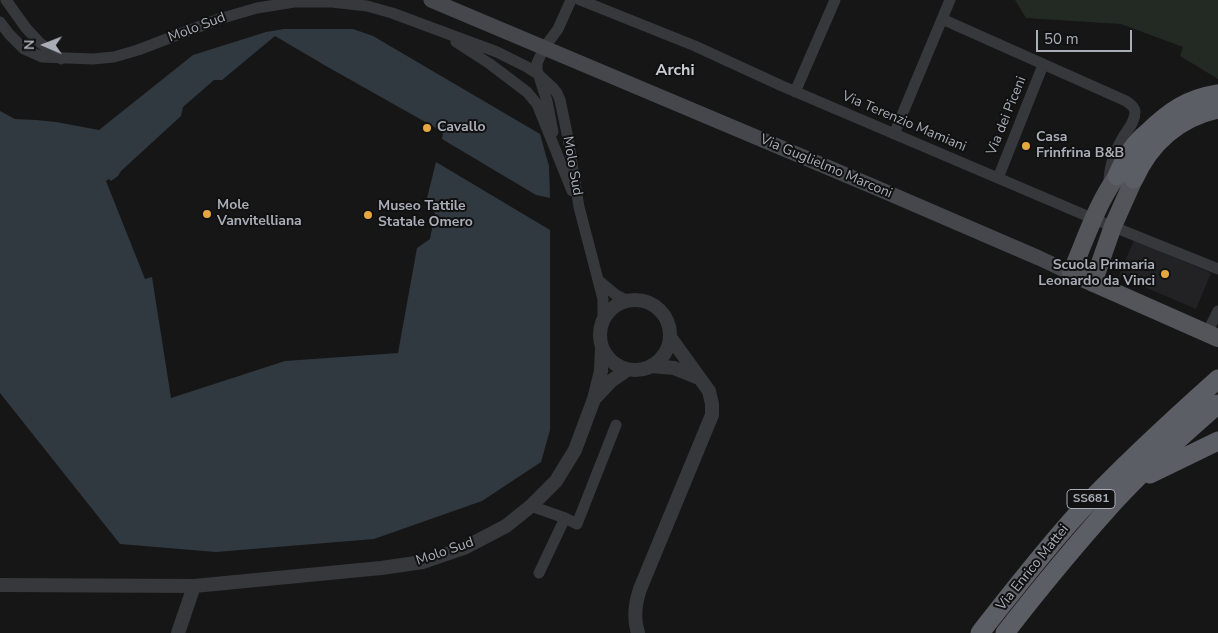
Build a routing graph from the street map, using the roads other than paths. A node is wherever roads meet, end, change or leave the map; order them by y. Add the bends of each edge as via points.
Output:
1 (6, 0) edge
2 (431, 0) edge
3 (571, 0) edge
4 (580, 0) edge
5 (835, 0) edge
6 (950, 0) edge
7 (942, 19) junction
8 (0, 22) edge
9 (436, 29) junction
10 (544, 48) junction
11 (61, 59) junction
12 (1043, 65) junction
13 (538, 74) junction
14 (795, 92) junction
15 (1218, 94) edge
16 (1218, 109) edge
17 (894, 134) junction
18 (558, 157) junction
19 (998, 178) junction
20 (1120, 180) junction
21 (579, 207) junction
22 (1096, 214) junction
23 (1115, 222) junction
24 (1218, 269) edge
25 (1071, 273) junction
26 (598, 280) junction
27 (1093, 284) junction
28 (628, 301) junction
29 (1218, 312) edge
30 (603, 320) junction
31 (1212, 335) edge
32 (670, 337) junction
33 (602, 347) junction
34 (652, 366) junction
35 (627, 370) junction
36 (700, 378) junction
37 (1218, 380) edge
38 (594, 399) junction
39 (1218, 404) edge
40 (616, 425) dead end
41 (1218, 441) edge
42 (1133, 482) junction
43 (531, 506) junction
44 (565, 518) junction
45 (539, 573) dead end
46 (0, 585) edge
47 (194, 586) junction
48 (178, 633) edge
49 (638, 633) edge
50 (980, 633) edge
51 (1005, 633) edge

1 - 11 street via 39,42
2 - 10 main road, Via Guglielmo Marconi
3 - 10 street via 558,29
4 - 14 street, Via Terenzio Mamiani via 709,52
5 - 14 street
6 - 7 street
7 - 12 street
7 - 17 street
8 - 11 street, Molo Sud via 24,49 42,57
9 - 11 street, Molo Sud via 367,6 304,1 252,9 114,57
9 - 13 street, Molo Sud via 497,52
9 - 18 street, Molo Sud via 526,92 537,104
10 - 13 street via 537,63
10 - 25 main road, Via Guglielmo Marconi
12 - 19 street, Via dei Piceni
12 - 20 street via 1126,101 1135,109 1133,123 1123,137 1109,175
13 - 18 street, Molo Sud
13 - 21 street, Molo Sud via 560,100
14 - 17 street, Via Terenzio Mamiani
15 - 20 highway via 1187,103 1161,119 1132,149
16 - 20 highway via 1192,118 1169,132
17 - 19 street, Via Terenzio Mamiani
18 - 21 street, Molo Sud
19 - 22 street, Via Terenzio Mamiani
20 - 22 main road
20 - 23 main road
21 - 26 street, Molo Sud
22 - 23 street, Via Terenzio Mamiani
22 - 25 main road
23 - 24 street, Via Terenzio Mamiani
23 - 27 main road
25 - 27 main road, Via Guglielmo Marconi
26 - 28 street
26 - 30 street, Molo Sud via 603,299
27 - 31 main road, Via Guglielmo Marconi
28 - 30 street via 610,311
28 - 32 street via 638,300 658,308 669,326
29 - 31 street
30 - 33 street, Molo Sud via 600,328
32 - 34 street via 668,349
32 - 36 street
33 - 35 street via 607,358
33 - 38 street, Molo Sud via 601,371
34 - 35 street, Molo Sud via 644,370
34 - 36 street via 674,368
35 - 38 street, Molo Sud
36 - 49 street via 711,397 711,419 640,589 635,610
37 - 50 highway, Via Enrico Mattei / SS681 via 1088,502
38 - 43 street, Molo Sud via 575,450 556,481
39 - 42 highway, Via Enrico Mattei / SS681
40 - 44 street via 577,524
41 - 42 highway, SS681
42 - 51 highway, Via Enrico Mattei / SS681
43 - 44 street
43 - 47 street, Molo Sud via 506,526 464,548 423,562
44 - 45 street
46 - 47 street, Molo Sud
47 - 48 street

